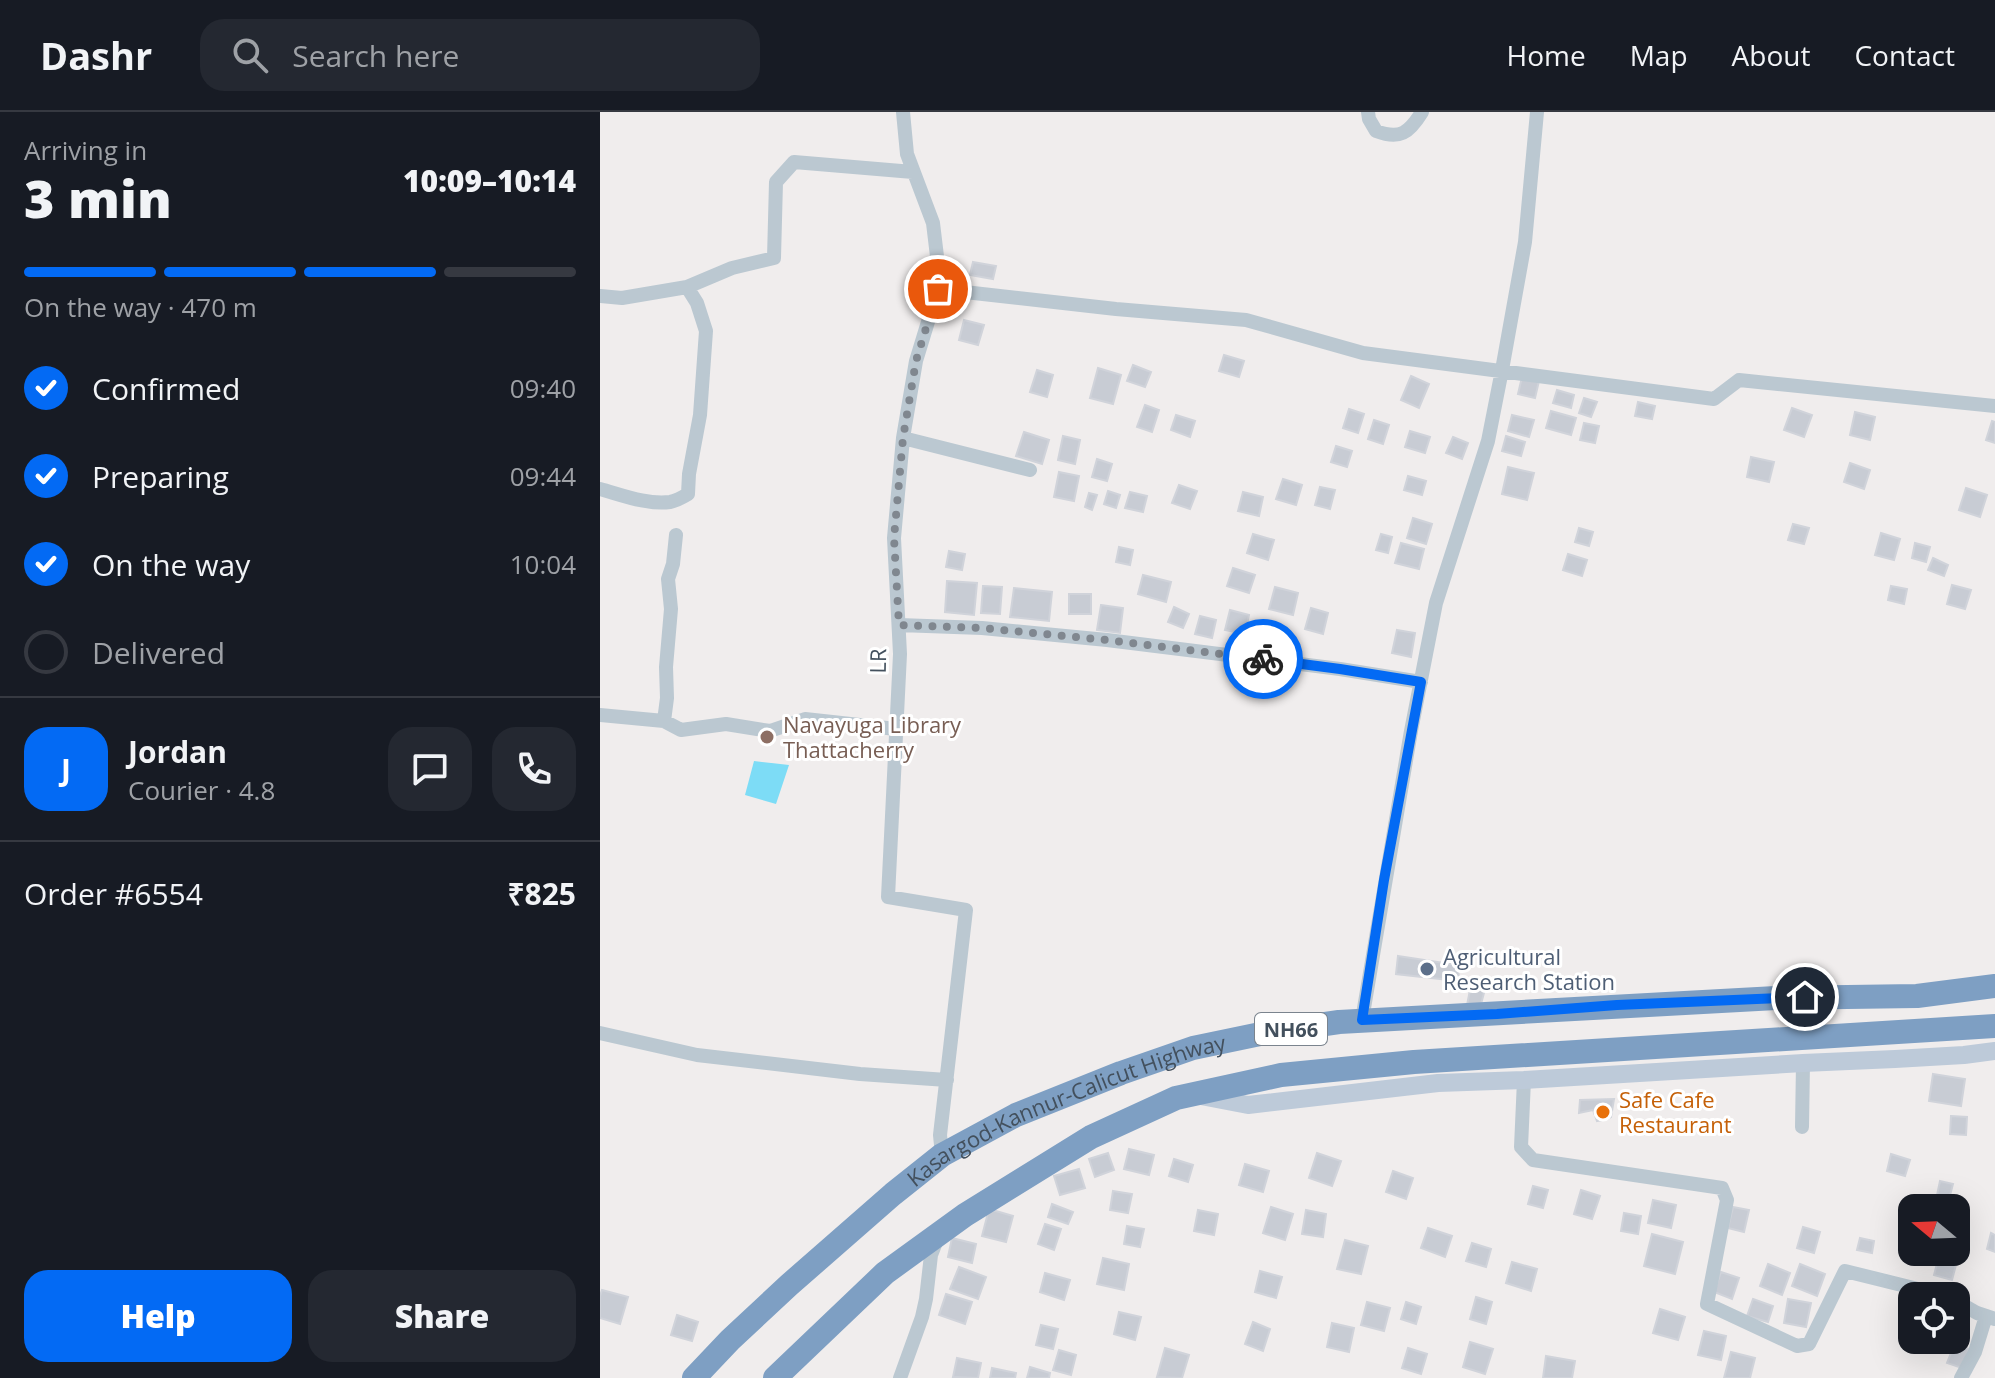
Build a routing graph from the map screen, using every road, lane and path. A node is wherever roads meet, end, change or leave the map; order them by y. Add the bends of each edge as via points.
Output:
1 (903, 112) edge
2 (1368, 112) edge
3 (1422, 112) edge
4 (1537, 112) edge
5 (913, 172) junction
6 (687, 287) junction
7 (938, 289) junction
8 (600, 296) edge
9 (1502, 371) junction
10 (1995, 406) edge
11 (903, 438) junction
12 (1030, 470) dead end
13 (600, 489) edge
14 (676, 535) dead end
15 (899, 625) junction
16 (1421, 682) junction
17 (600, 715) edge
18 (664, 721) junction
19 (896, 729) junction
20 (1995, 986) edge
21 (1362, 1020) junction
22 (1995, 1026) edge
23 (600, 1033) edge
24 (1995, 1051) edge
25 (1803, 1063) junction
26 (947, 1080) junction
27 (1524, 1080) junction
28 (1191, 1094) junction
29 (1802, 1127) dead end
30 (942, 1155) junction
31 (940, 1233) junction
32 (1898, 1284) edge
33 (1970, 1308) edge
34 (1990, 1317) edge
35 (694, 1378) edge
36 (775, 1378) edge
37 (900, 1378) edge
38 (1961, 1378) edge

1 - 5 street, LR
2 - 3 street via 1376,131 1391,136 1405,132
4 - 9 street via 1525,242
5 - 6 street via 794,162 776,182 774,258
5 - 7 street, LR via 933,223
6 - 8 street via 622,298
6 - 13 street via 706,331 688,494 672,502 651,501
7 - 9 street via 1246,320 1363,353
7 - 11 street, LR via 916,361
9 - 10 street via 1714,399 1739,380
9 - 16 street via 1488,441 1436,603
11 - 12 street
11 - 15 street, LR via 894,538
14 - 18 street via 668,579
15 - 16 street via 1107,640
15 - 19 street, LR
16 - 21 street
17 - 18 street
18 - 19 street via 681,730 726,724 770,731 805,719
19 - 26 street, LR via 888,897 966,910
20 - 21 highway, Kasargod-Kannur-Calicut Highway / NH66 via 1917,996 1776,998
21 - 30 highway, Kasargod-Kannur-Calicut Highway / NH66 via 1193,1048 1016,1115
22 - 28 highway, Kasargod-Kannur-Calicut Highway / NH66 via 1414,1062 1281,1075
23 - 26 street via 697,1055
24 - 25 street
25 - 27 street
25 - 29 street
26 - 30 street, LR
27 - 28 street via 1438,1083 1248,1105
27 - 32 street via 1521,1147 1533,1160 1722,1188 1727,1200 1707,1304 1797,1346 1809,1344 1845,1271
28 - 31 highway, Kasargod-Kannur-Calicut Highway / NH66 via 1091,1137
30 - 35 highway, Kasargod-Kannur-Calicut Highway / NH66 via 789,1285
31 - 36 highway, Kasargod-Kannur-Calicut Highway / NH66 via 885,1273
31 - 37 street via 931,1255 922,1317
33 - 34 street
34 - 38 street

